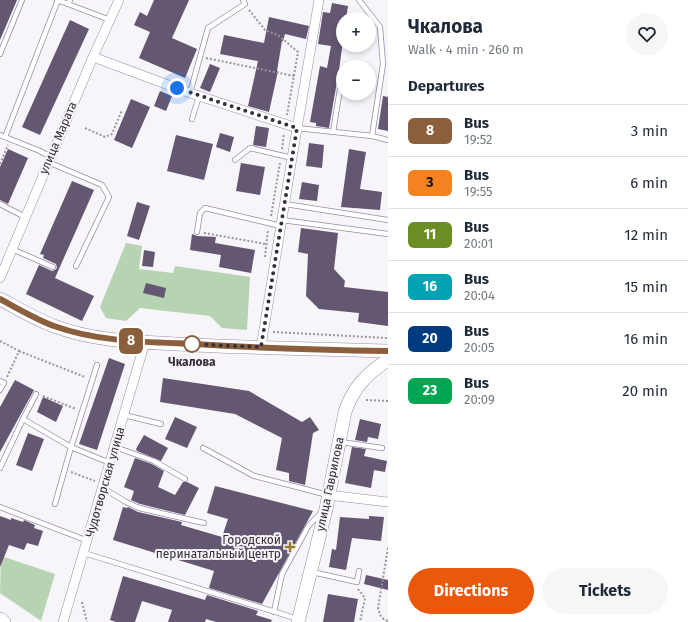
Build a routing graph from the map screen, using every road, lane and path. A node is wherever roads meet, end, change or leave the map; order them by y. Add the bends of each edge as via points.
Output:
1 (22, 0) edge
2 (57, 0) edge
3 (119, 0) edge
4 (319, 0) edge
5 (359, 0) edge
6 (245, 1) edge
7 (69, 2) edge
8 (110, 20) junction
9 (0, 54) edge
10 (93, 57) junction
11 (200, 57) junction
12 (294, 76) junction
13 (305, 78) junction
14 (190, 93) junction
15 (200, 96) junction
16 (338, 100) edge
17 (122, 110) dead end
18 (192, 120) dead end
19 (286, 124) junction
20 (85, 128) dead end
21 (297, 128) junction
22 (333, 132) junction
23 (0, 135) edge
24 (372, 136) junction
25 (5, 137) junction
26 (11, 139) junction
27 (388, 140) edge
28 (281, 156) junction
29 (292, 158) junction
30 (49, 160) junction
31 (235, 160) dead end
32 (0, 164) edge
33 (0, 204) edge
34 (285, 204) junction
35 (25, 217) junction
36 (388, 220) edge
37 (270, 223) junction
38 (282, 223) junction
39 (197, 232) joint
40 (388, 234) edge
41 (266, 244) junction
42 (12, 248) junction
43 (264, 258) dead end
44 (76, 266) dead end
45 (53, 267) dead end
46 (0, 278) edge
47 (0, 298) edge
48 (264, 332) junction
49 (388, 338) edge
50 (0, 341) edge
51 (146, 342) junction
52 (261, 347) junction
53 (19, 351) junction
54 (388, 352) edge
55 (388, 360) edge
56 (97, 365) dead end
57 (92, 380) junction
58 (2, 382) edge
59 (0, 390) edge
60 (36, 394) joint
61 (366, 400) dead end
62 (388, 401) edge
63 (82, 412) junction
64 (124, 415) junction
65 (23, 419) junction
66 (161, 424) dead end
67 (339, 442) junction
68 (71, 447) junction
69 (115, 447) junction
70 (203, 448) dead end
71 (382, 448) dead end
72 (110, 463) junction
73 (0, 468) edge
74 (64, 470) junction
75 (185, 479) dead end
76 (96, 481) dead end
77 (103, 488) junction
78 (328, 495) junction
79 (388, 502) edge
80 (54, 504) dead end
81 (0, 507) edge
82 (326, 509) junction
83 (204, 523) dead end
84 (88, 541) junction
85 (388, 548) edge
86 (84, 553) junction
87 (359, 571) dead end
88 (310, 572) junction
89 (357, 582) junction
90 (82, 602) dead end
91 (274, 612) junction
92 (0, 619) edge
93 (299, 620) edge
94 (388, 621) edge
95 (4, 622) edge
96 (64, 622) edge
97 (87, 622) edge
98 (360, 622) edge

1 - 9 lane
2 - 7 lane
2 - 25 lane
3 - 8 street, улица Марата
4 - 13 street
5 - 24 lane via 380,27 383,64
6 - 11 lane via 208,28
6 - 12 path via 265,30 278,35 298,52
7 - 8 lane
8 - 10 street, улица Марата
10 - 14 street
10 - 30 street, улица Марата
11 - 12 path
11 - 14 lane
12 - 13 path
12 - 19 path
13 - 21 street
14 - 15 street
15 - 18 lane
15 - 19 street
16 - 22 lane
17 - 20 path via 112,134 105,137
19 - 21 street
19 - 28 path
21 - 22 lane
21 - 29 street
22 - 24 lane
23 - 25 lane
24 - 27 lane
25 - 26 lane
26 - 30 lane
26 - 32 path
28 - 29 lane
28 - 31 lane via 250,148
28 - 37 path
29 - 34 street
30 - 35 street, улица Марата
30 - 44 lane via 102,185 110,197
33 - 35 lane
34 - 36 lane
34 - 38 street
35 - 42 street, улица Марата
37 - 38 lane
37 - 39 lane via 205,208 200,213
37 - 41 path
38 - 40 lane
38 - 48 street
39 - 41 path
41 - 43 path
42 - 45 lane
42 - 46 street, улица Марата
47 - 51 main road via 54,326 112,339
48 - 49 path
48 - 52 street
50 - 53 path
51 - 52 main road
51 - 64 street, Чудотворская улица
52 - 54 main road
53 - 57 path
53 - 58 path
55 - 67 main road, улица Гаврилова via 359,385 350,398
56 - 57 lane
57 - 63 lane
58 - 59 lane
60 - 63 path
60 - 65 lane
61 - 62 path
63 - 68 lane
64 - 66 lane
64 - 69 street, Чудотворская улица
65 - 68 lane
65 - 73 lane
67 - 71 lane
67 - 78 main road, улица Гаврилова
68 - 72 lane
68 - 74 lane
69 - 72 street, Чудотворская улица
69 - 75 lane via 154,461
70 - 78 lane via 254,476
72 - 77 street, Чудотворская улица
74 - 76 path
74 - 80 lane
77 - 83 lane via 139,508
77 - 84 street, Чудотворская улица
78 - 79 street
78 - 82 main road, улица Гаврилова
81 - 84 lane
82 - 88 main road, улица Гаврилова
82 - 91 lane via 309,524 282,574
84 - 86 street, Чудотворская улица
85 - 94 path via 378,608 380,616
86 - 91 lane
86 - 96 street, Чудотворская улица
87 - 89 lane
88 - 89 lane
88 - 93 main road, улица Гаврилова
89 - 98 path via 358,590 366,598
90 - 97 path
91 - 93 lane
92 - 95 main road

